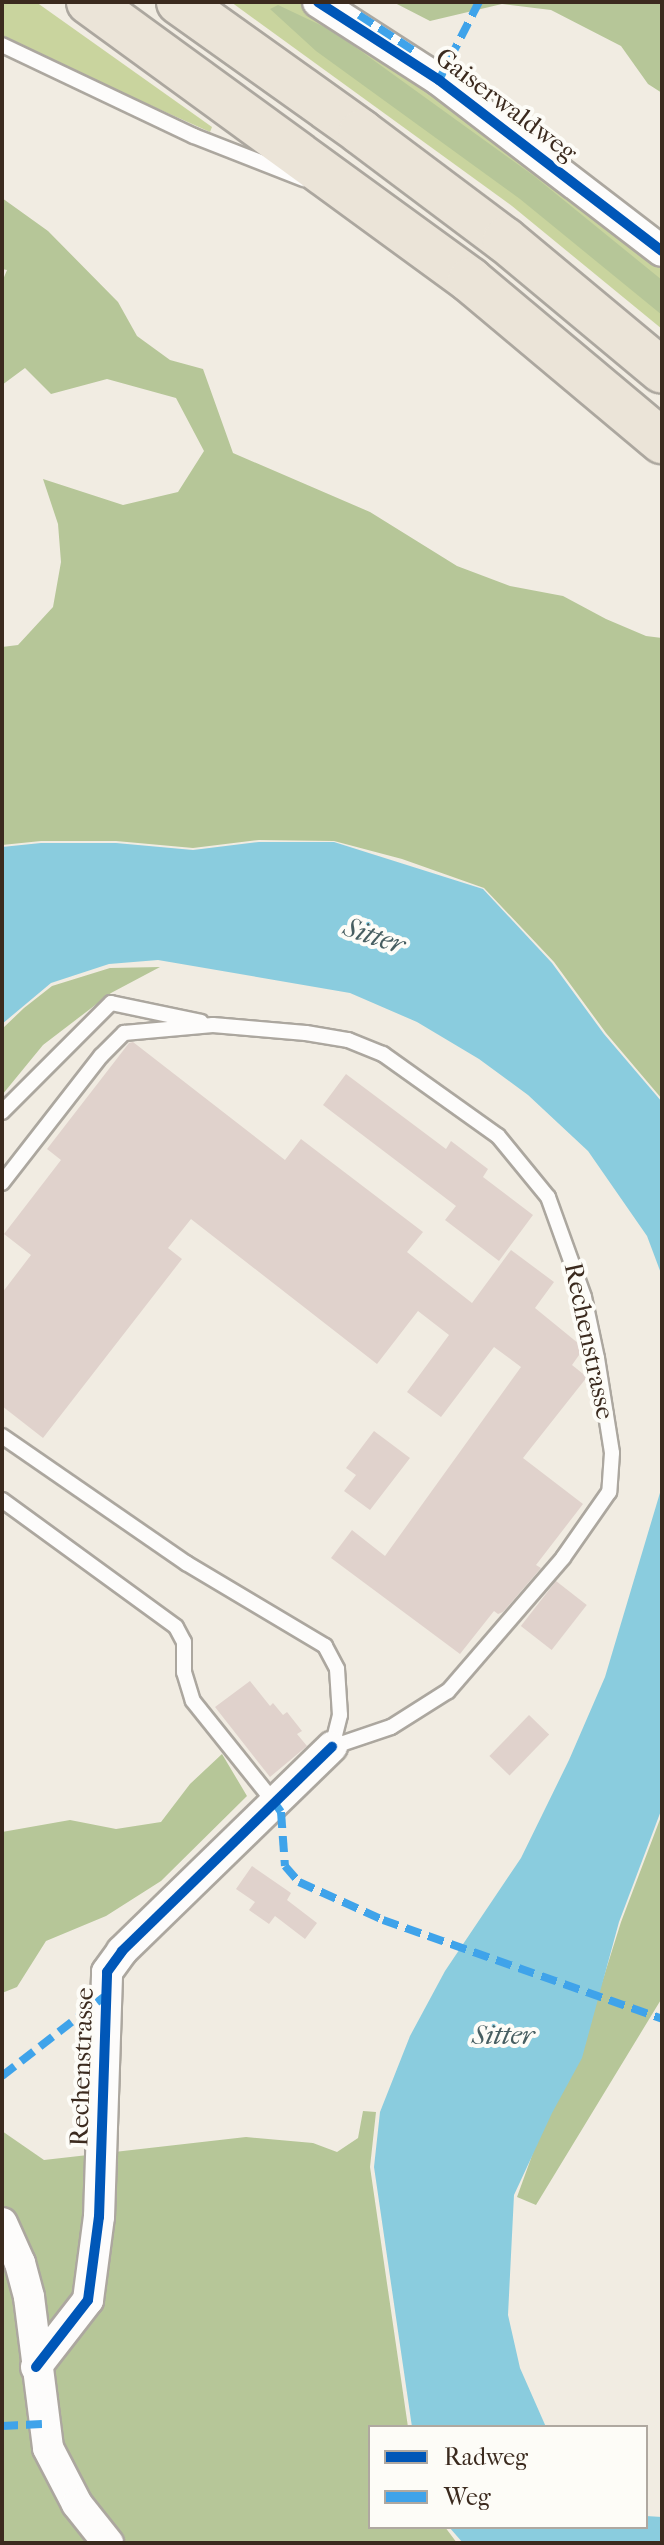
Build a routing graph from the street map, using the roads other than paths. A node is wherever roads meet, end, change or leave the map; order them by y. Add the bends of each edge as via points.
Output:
1 (89, 2) edge
2 (179, 2) edge
3 (318, 2) edge
4 (2, 45) edge
5 (365, 201) junction
6 (662, 251) edge
7 (662, 371) edge
8 (662, 441) edge
9 (213, 1025) junction
10 (2, 1112) edge
11 (2, 1183) edge
12 (2, 1436) edge
13 (2, 1500) edge
14 (332, 1747) junction
15 (274, 1802) junction
16 (2, 2223) edge
17 (36, 2367) junction
18 (108, 2543) edge

1 - 5 highway
2 - 7 highway via 505,240
3 - 6 street, Gaiserwaldweg via 439,80
4 - 5 lane via 194,136
5 - 8 highway via 492,298
9 - 10 lane via 111,1003
9 - 11 lane, Rechenstrasse via 124,1033
9 - 14 lane, Rechenstrasse via 306,1033 372,1049 498,1136 548,1197 584,1297 604,1400 612,1453 609,1492 563,1558 448,1691 391,1727
12 - 14 lane via 186,1563 325,1646 337,1669 340,1715
13 - 15 lane via 176,1627 184,1642 184,1672 193,1701
14 - 15 street, Rechenstrasse
15 - 17 street, Rechenstrasse via 122,1951 107,1972 99,2217 88,2300
16 - 17 street via 29,2297
17 - 18 street via 48,2448 77,2504

